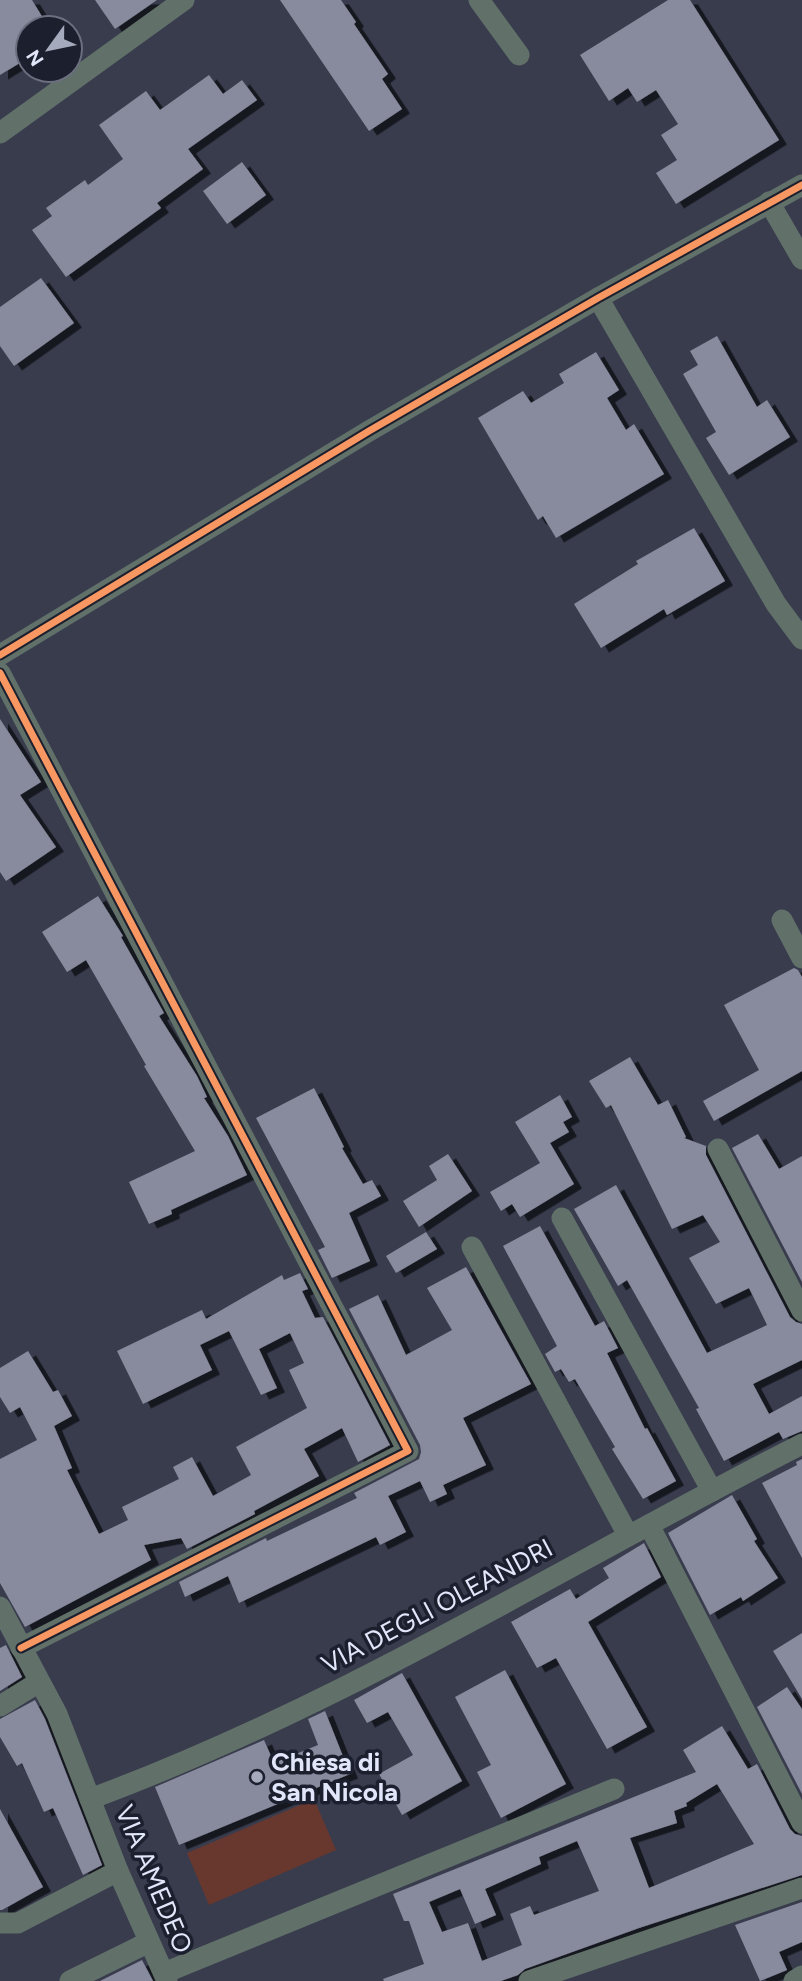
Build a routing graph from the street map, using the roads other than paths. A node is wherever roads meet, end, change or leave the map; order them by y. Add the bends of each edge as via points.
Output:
1 (184, 0) edge
2 (479, 0) edge
3 (519, 55) dead end
4 (0, 133) edge
5 (802, 185) edge
6 (769, 202) junction
7 (802, 259) edge
8 (598, 298) junction
9 (802, 639) edge
10 (0, 655) edge
11 (0, 673) edge
12 (782, 920) dead end
13 (802, 958) edge
14 (718, 1149) dead end
15 (562, 1218) dead end
16 (472, 1247) dead end
17 (802, 1311) edge
18 (802, 1444) edge
19 (712, 1491) junction
20 (649, 1525) junction
21 (628, 1535) junction
22 (0, 1606) edge
23 (21, 1647) junction
24 (39, 1682) junction
25 (0, 1706) edge
26 (614, 1789) dead end
27 (90, 1799) junction
28 (802, 1823) edge
29 (118, 1871) junction
30 (802, 1888) edge
31 (0, 1923) edge
32 (149, 1942) junction
33 (802, 1976) edge
34 (165, 1977) edge
35 (70, 1981) edge
36 (529, 1981) edge
37 (794, 1981) edge

1 - 4 street
2 - 3 street
5 - 6 street
6 - 7 street
6 - 8 street
8 - 9 street via 776,604
8 - 10 street
11 - 23 street via 408,1451
12 - 13 street
14 - 17 street
15 - 19 street
16 - 21 street
18 - 19 street, VIA DEGLI OLEANDRI
19 - 20 street, VIA DEGLI OLEANDRI
20 - 21 street, VIA DEGLI OLEANDRI
20 - 28 street
21 - 27 street, VIA DEGLI OLEANDRI via 367,1677
22 - 23 street, VIA AMEDEO
23 - 24 street, VIA AMEDEO
24 - 25 street
24 - 27 street, VIA AMEDEO via 57,1714
26 - 34 street
27 - 29 street, VIA AMEDEO
29 - 31 street via 18,1923
29 - 32 street, VIA AMEDEO
30 - 36 street
32 - 34 street, VIA AMEDEO
32 - 35 street
33 - 37 street

